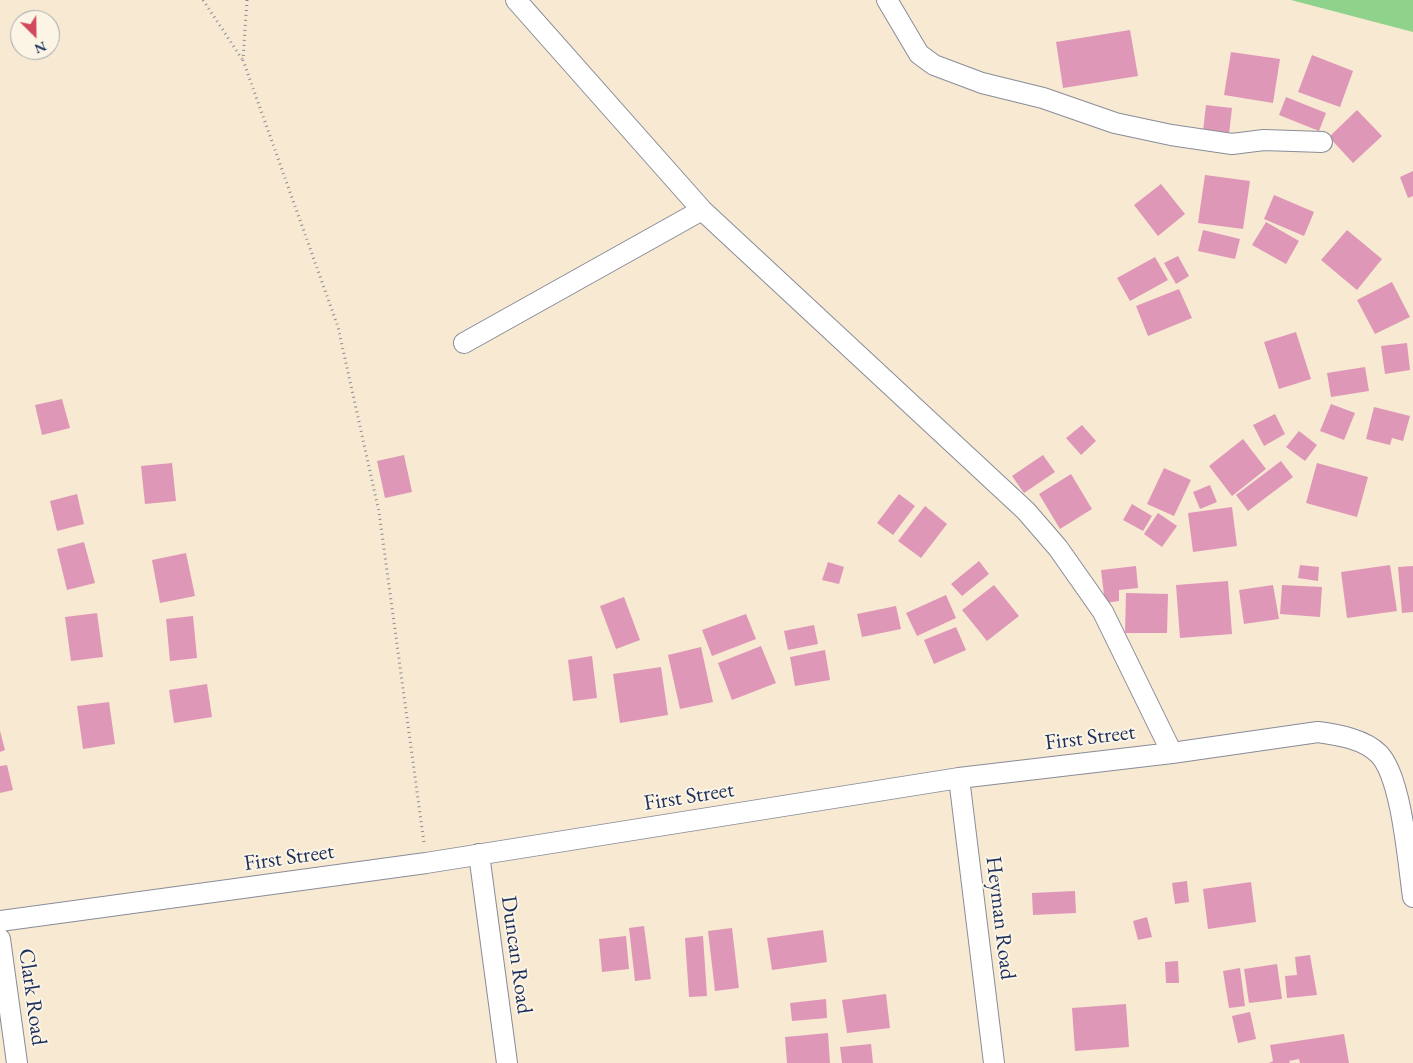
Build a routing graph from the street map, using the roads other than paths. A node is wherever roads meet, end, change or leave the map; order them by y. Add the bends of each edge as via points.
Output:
1 (516, 0) edge
2 (887, 0) edge
3 (1322, 142) dead end
4 (702, 210) junction
5 (464, 343) dead end
6 (1172, 753) junction
7 (959, 778) junction
8 (478, 854) junction
9 (1413, 897) edge
10 (0, 921) edge
11 (0, 938) edge
12 (18, 1063) edge
13 (507, 1063) edge
14 (994, 1063) edge

1 - 4 street
2 - 3 street via 919,54 934,65 982,83 1043,98 1115,123 1171,136 1232,144 1264,140
4 - 5 street
4 - 6 street via 987,474 1052,540 1103,612
6 - 7 street, First Street
6 - 9 street, First Street via 1318,732 1341,735 1366,745 1380,755 1392,777
7 - 8 street, First Street
7 - 14 street, Heyman Road
8 - 10 street, First Street
8 - 13 street, Duncan Road
11 - 12 street, Clark Road

